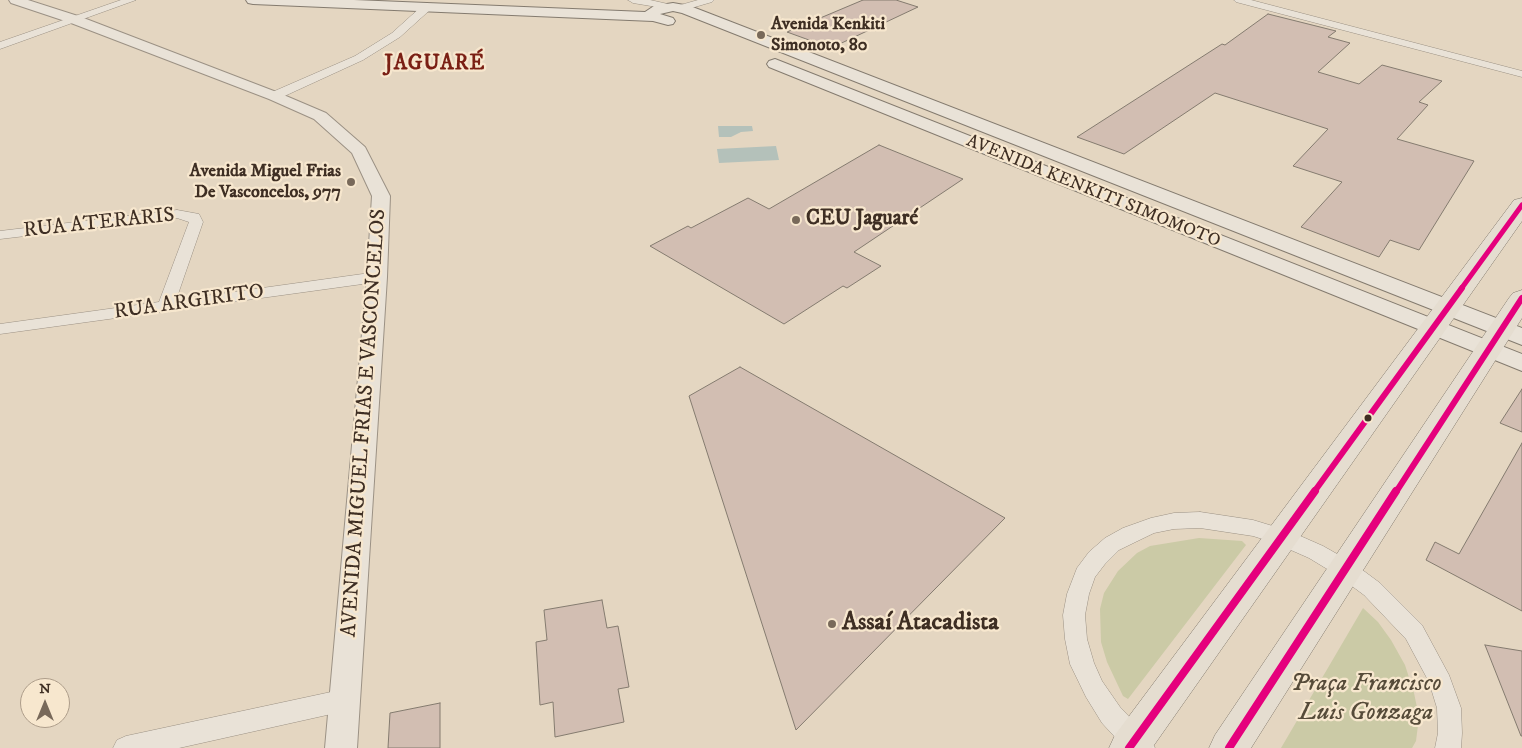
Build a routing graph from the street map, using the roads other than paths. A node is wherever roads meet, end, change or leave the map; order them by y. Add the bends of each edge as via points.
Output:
1 (15, 0) edge
2 (131, 0) edge
3 (253, 0) edge
4 (633, 0) edge
5 (709, 0) edge
6 (720, 0) edge
7 (1239, 0) edge
8 (620, 1) edge
9 (598, 3) edge
10 (429, 4) edge
11 (673, 14) junction
12 (76, 20) junction
13 (0, 46) edge
14 (755, 56) dead end
15 (1522, 74) edge
16 (274, 96) junction
17 (926, 105) junction
18 (903, 116) junction
19 (1522, 205) edge
20 (0, 235) edge
21 (378, 277) junction
22 (1522, 298) edge
23 (166, 305) junction
24 (1441, 318) junction
25 (0, 328) edge
26 (1504, 339) edge
27 (1522, 363) edge
28 (1282, 537) junction
29 (1345, 569) junction
30 (345, 700) junction
31 (1135, 746) edge
32 (126, 748) edge
33 (341, 748) edge
34 (1229, 748) edge
35 (1448, 748) edge

1 - 12 street, AVENIDA MIGUEL FRIAS E VASCONCELOS
2 - 12 street
3 - 10 main road
4 - 11 street
5 - 11 street
6 - 11 street
7 - 15 street
8 - 11 street
9 - 10 main road
9 - 11 main road
10 - 11 main road
10 - 16 street via 396,35 359,58
11 - 17 main road, AVENIDA KENKITI SIMOMOTO
12 - 13 street
12 - 16 street, AVENIDA MIGUEL FRIAS E VASCONCELOS
14 - 18 main road, AVENIDA KENKITI SIMOMOTO
16 - 21 street, AVENIDA MIGUEL FRIAS E VASCONCELOS via 320,116 359,151 381,196
17 - 18 main road
17 - 24 main road, AVENIDA KENKITI SIMOMOTO
18 - 24 main road, AVENIDA KENKITI SIMOMOTO
19 - 24 highway
20 - 23 street, RUA ATERARIS via 178,214 194,217 196,222
21 - 23 street, RUA ARGIRITO
21 - 30 street, AVENIDA MIGUEL FRIAS E VASCONCELOS
22 - 26 highway
23 - 25 street, RUA ARGIRITO
24 - 26 main road, AVENIDA KENKITI SIMOMOTO
24 - 28 highway
26 - 27 main road, AVENIDA KENKITI SIMOMOTO
26 - 29 highway
28 - 29 street
28 - 31 highway
28 - 31 street via 1226,523 1174,521 1151,526 1112,544 1085,574 1074,615 1082,664 1110,715
29 - 34 highway
29 - 35 street via 1394,610 1430,657 1449,708
30 - 32 street
30 - 33 street, AVENIDA MIGUEL FRIAS E VASCONCELOS

